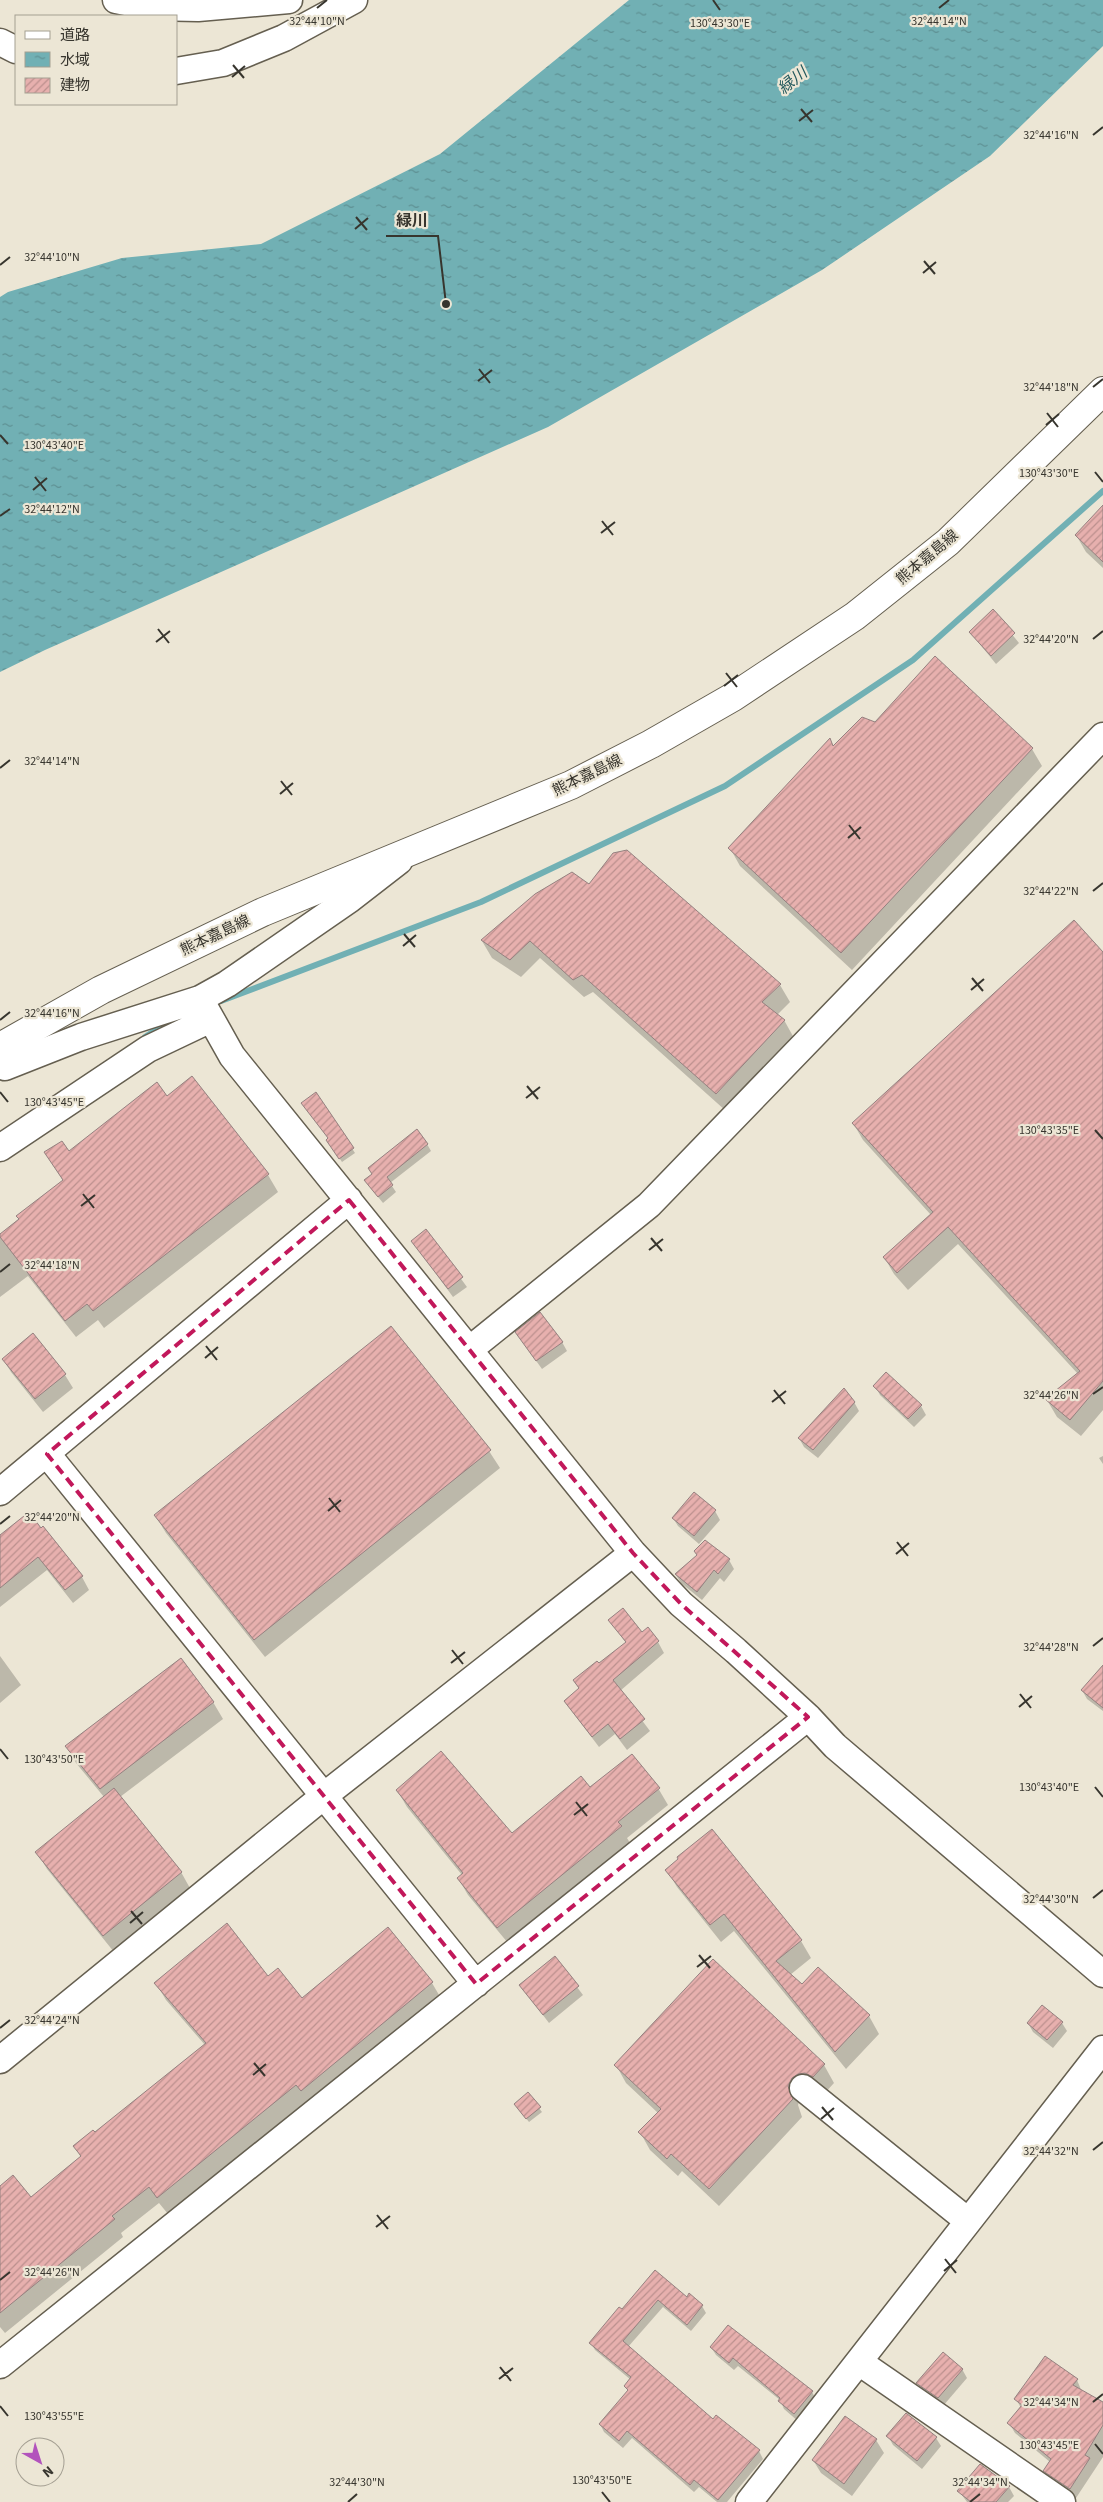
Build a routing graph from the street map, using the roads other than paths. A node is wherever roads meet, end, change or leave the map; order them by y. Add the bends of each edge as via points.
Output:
1 (116, 0) edge
2 (289, 0) edge
3 (354, 0) edge
4 (0, 42) edge
5 (15, 50) edge
6 (178, 71) edge
7 (1103, 390) edge
8 (1103, 736) edge
9 (411, 851) junction
10 (206, 1009) junction
11 (0, 1047) edge
12 (0, 1064) edge
13 (0, 1148) edge
14 (349, 1200) junction
15 (469, 1350) junction
16 (47, 1454) junction
17 (0, 1492) edge
18 (633, 1553) junction
19 (808, 1717) junction
20 (325, 1795) junction
21 (1103, 1974) edge
22 (476, 1984) junction
23 (1103, 2049) edge
24 (0, 2060) edge
25 (803, 2088) dead end
26 (968, 2221) junction
27 (859, 2362) junction
28 (0, 2365) edge
29 (749, 2502) edge
30 (1062, 2502) edge

1 - 2 street via 150,7 198,8
3 - 6 street via 284,38 223,63
4 - 5 street
7 - 9 main road, 熊本嘉島線 via 948,542 855,616 804,651 708,711 571,785
8 - 15 street via 650,1205
9 - 10 street via 227,984
9 - 11 main road, 熊本嘉島線 via 194,944 101,990
10 - 12 street via 81,1037 5,1067
10 - 13 street
10 - 14 street via 232,1056
14 - 15 street
14 - 16 street
15 - 18 street
16 - 17 street
16 - 20 street
18 - 19 street via 681,1604
18 - 20 street
19 - 21 street via 835,1746
19 - 22 street
20 - 22 street
20 - 24 street
22 - 28 street
23 - 26 street
25 - 26 street
26 - 27 street
27 - 29 street
27 - 30 street

